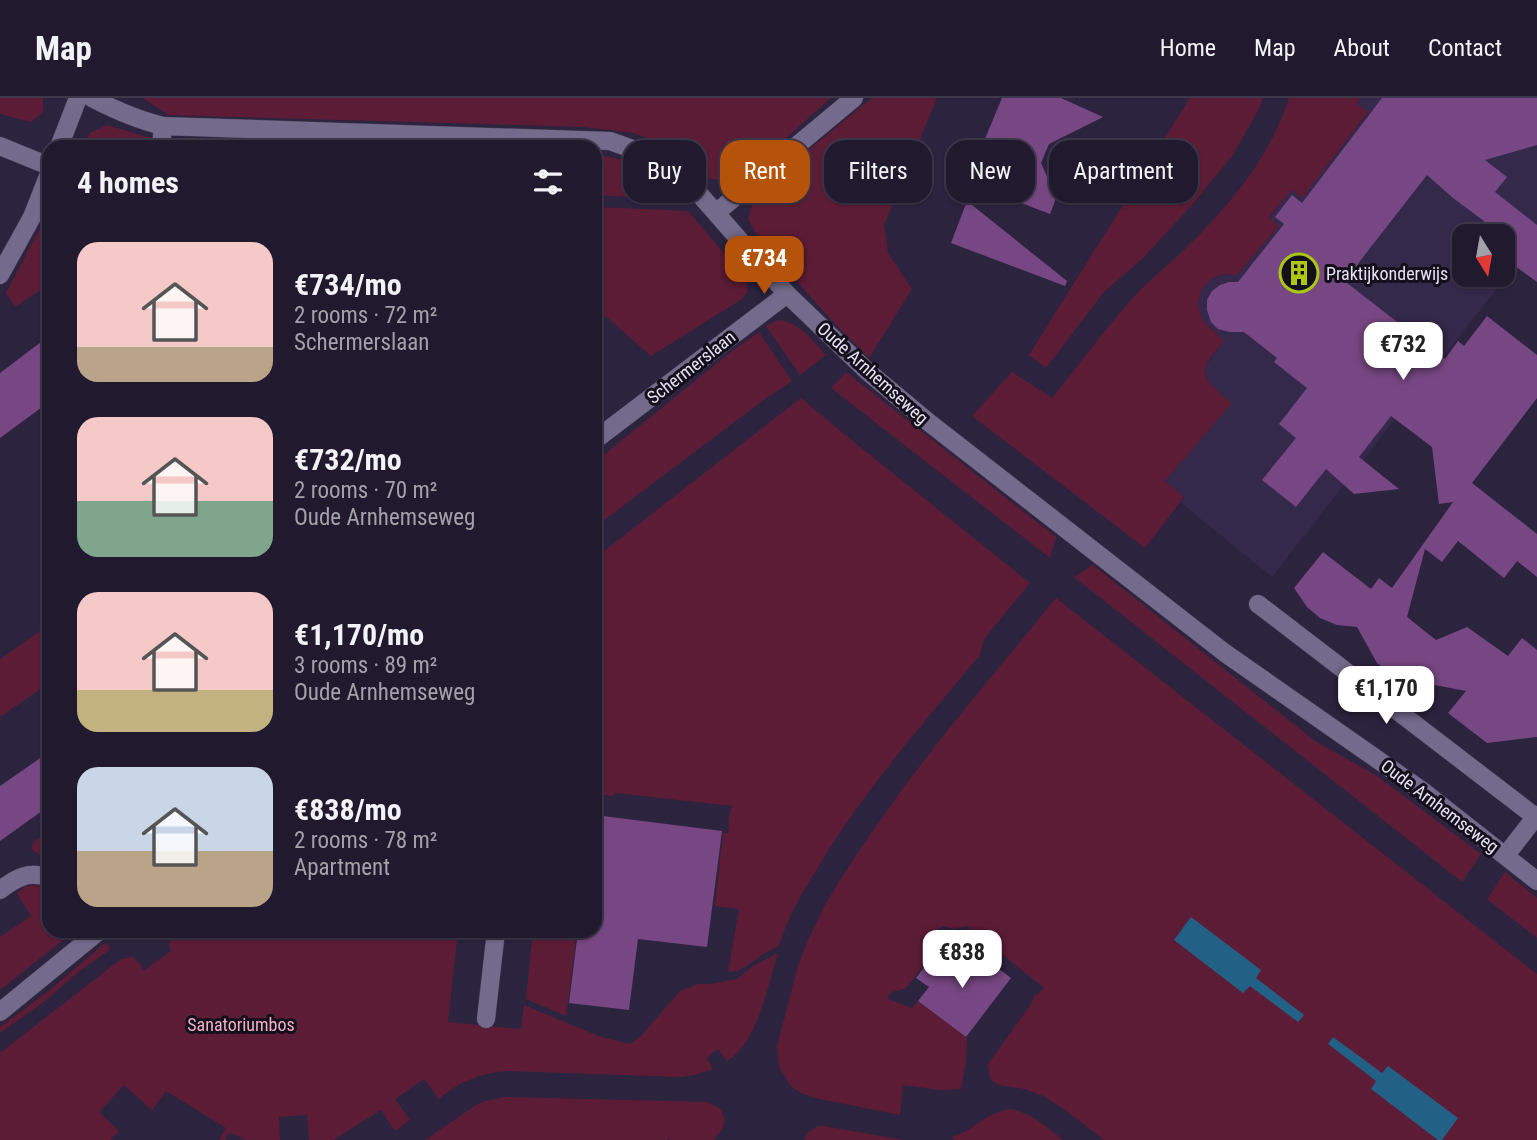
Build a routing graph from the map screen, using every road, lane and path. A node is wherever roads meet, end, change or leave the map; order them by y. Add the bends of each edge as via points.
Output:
1 (78, 98) edge
2 (92, 98) edge
3 (854, 98) edge
4 (163, 126) junction
5 (63, 140) edge
6 (162, 140) edge
7 (580, 140) edge
8 (602, 141) edge
9 (0, 146) edge
10 (42, 163) edge
11 (42, 192) edge
12 (717, 212) junction
13 (0, 275) edge
14 (787, 293) junction
15 (602, 435) edge
16 (1258, 604) dead end
17 (1536, 816) edge
18 (1506, 855) junction
19 (42, 875) edge
20 (1537, 881) edge
21 (0, 890) edge
22 (90, 938) edge
23 (495, 938) edge
24 (0, 1012) edge
25 (486, 1019) dead end

1 - 5 street
2 - 4 street, Oude Arnhemseweg
3 - 12 street
4 - 6 street
4 - 7 street, Oude Arnhemseweg
8 - 12 street, Oude Arnhemseweg via 672,163
9 - 10 street
11 - 13 street
12 - 14 street, Oude Arnhemseweg
14 - 15 street, Schermerslaan
14 - 18 street, Oude Arnhemseweg via 867,371 927,421 1225,653
16 - 17 street, Oude Arnhemseweg
17 - 18 street, Oude Arnhemseweg
18 - 20 street, Oude Arnhemseweg
19 - 21 street via 17,877
22 - 24 street
23 - 25 street

